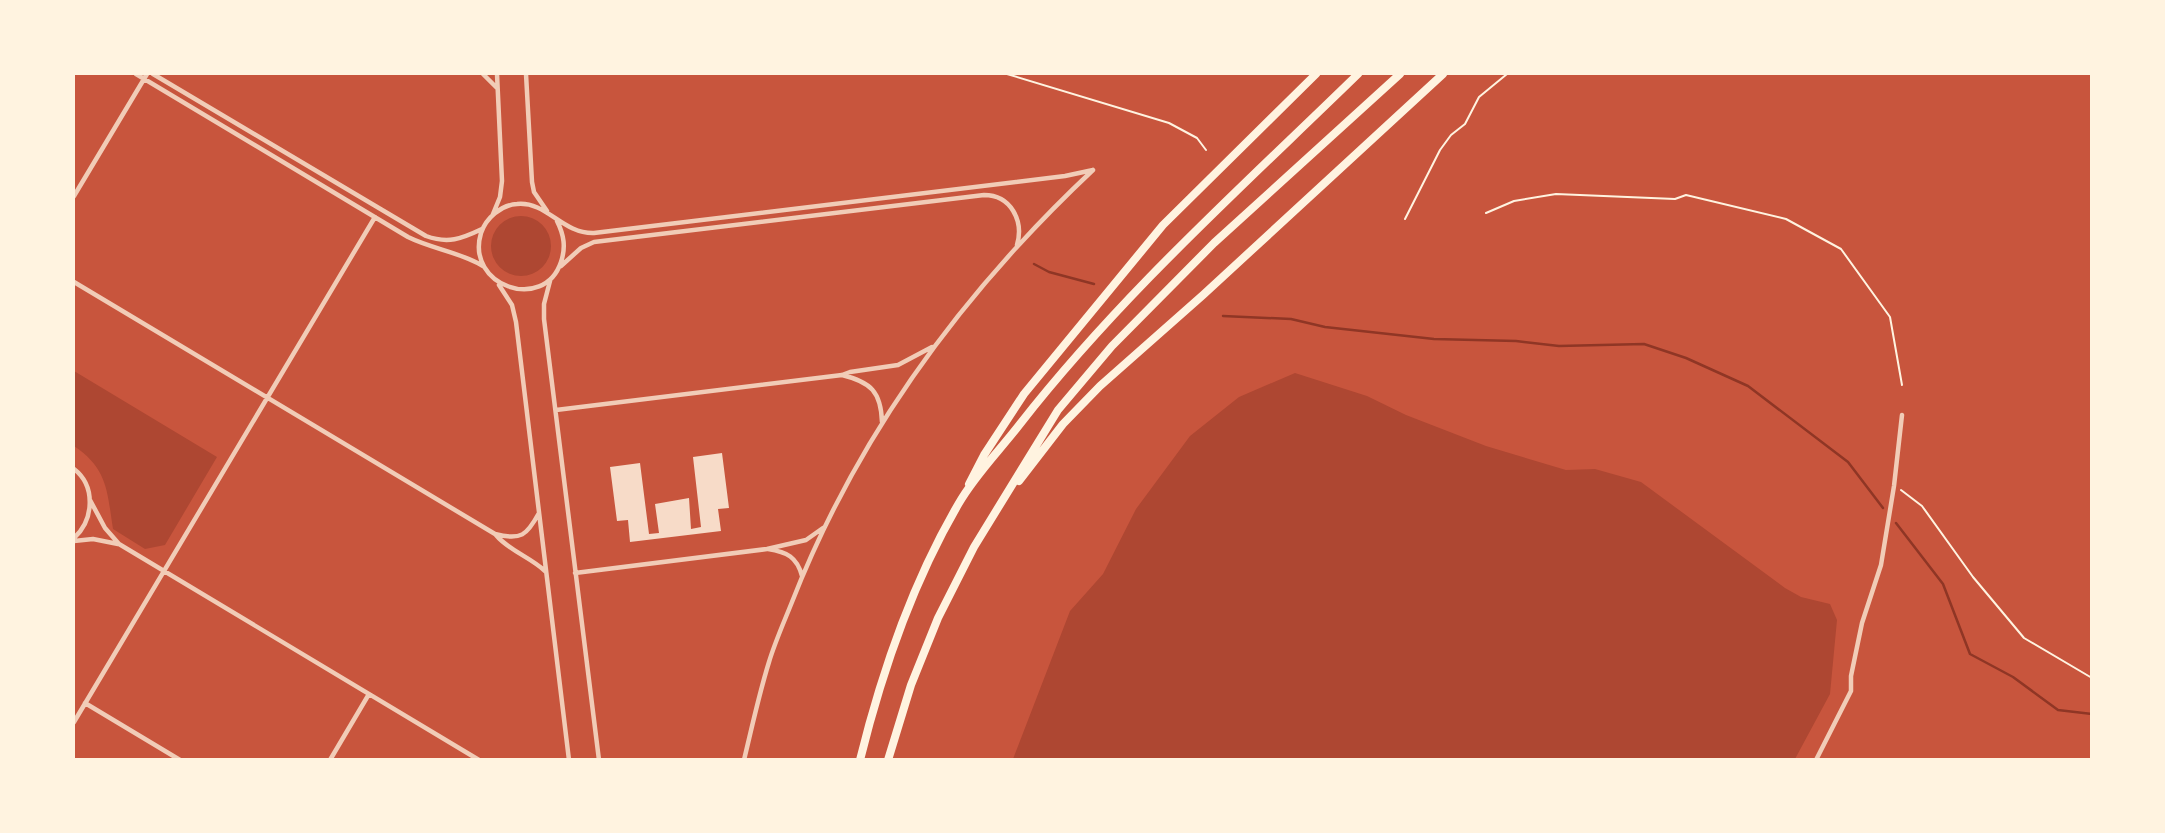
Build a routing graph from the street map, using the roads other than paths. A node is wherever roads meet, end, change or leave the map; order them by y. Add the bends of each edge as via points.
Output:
1 (136, 74) edge
2 (153, 74) edge
3 (483, 74) edge
4 (497, 74) edge
5 (526, 74) edge
6 (1316, 74) edge
7 (1358, 74) edge
8 (1400, 74) edge
9 (1443, 74) edge
10 (146, 76) edge
11 (497, 88) junction
12 (74, 196) edge
13 (550, 215) junction
14 (375, 217) junction
15 (492, 217) junction
16 (557, 221) junction
17 (483, 228) junction
18 (1017, 246) junction
19 (560, 266) junction
20 (484, 267) junction
21 (550, 279) junction
22 (497, 281) junction
23 (74, 282) edge
24 (934, 346) junction
25 (842, 375) junction
26 (267, 398) junction
27 (556, 410) junction
28 (1902, 415) dead end
29 (882, 422) junction
30 (74, 469) edge
31 (90, 500) junction
32 (959, 502) junction
33 (539, 513) junction
34 (994, 513) junction
35 (825, 526) junction
36 (495, 534) junction
37 (74, 539) edge
38 (118, 544) junction
39 (767, 549) junction
40 (164, 571) junction
41 (546, 572) junction
42 (575, 573) junction
43 (802, 577) junction
44 (369, 694) junction
45 (85, 703) junction
46 (74, 722) edge
47 (180, 760) edge
48 (330, 760) edge
49 (479, 760) edge
50 (569, 760) edge
51 (598, 760) edge
52 (744, 760) edge
53 (860, 760) edge
54 (888, 760) edge
55 (1816, 760) edge

1 - 10 street
2 - 17 street via 426,236 448,242
3 - 11 street
4 - 11 street
5 - 13 street via 532,182
6 - 32 highway via 1163,225 1086,317 1024,394
7 - 32 highway via 1121,306 1063,369
8 - 34 highway via 1214,243 1112,346 1058,410
9 - 34 highway via 1100,386 1063,424
10 - 12 street
10 - 14 street
11 - 15 street via 502,181
13 - 15 street via 518,204
13 - 16 street
14 - 20 street via 419,242
14 - 26 street
15 - 17 street
16 - 18 street via 580,232 603,232 1093,170
16 - 19 street via 565,242
17 - 20 street via 479,248
18 - 19 street via 1020,235 1015,213 1000,197 985,195 594,242
18 - 24 street
19 - 21 street
20 - 22 street
21 - 22 street via 538,287 518,290
21 - 27 street via 544,312
22 - 33 street via 512,305 516,322
23 - 26 street
24 - 25 street via 898,365
24 - 29 street
25 - 27 street
25 - 29 street via 864,382 874,391
26 - 36 street
26 - 40 street
27 - 42 street
28 - 55 street via 1881,565 1862,623 1851,691
29 - 35 street
30 - 31 street via 87,485
31 - 37 street via 85,525
31 - 38 street
32 - 53 highway via 891,648
33 - 36 street via 528,531 519,536
33 - 41 street
34 - 54 highway via 938,618
35 - 39 street via 806,540
35 - 43 street
36 - 41 street
37 - 38 street
38 - 40 street
39 - 42 street
39 - 43 street via 792,556
40 - 44 street
40 - 45 street
41 - 50 street
42 - 51 street
43 - 52 street via 769,661
44 - 48 street
44 - 49 street
45 - 46 street
45 - 47 street

